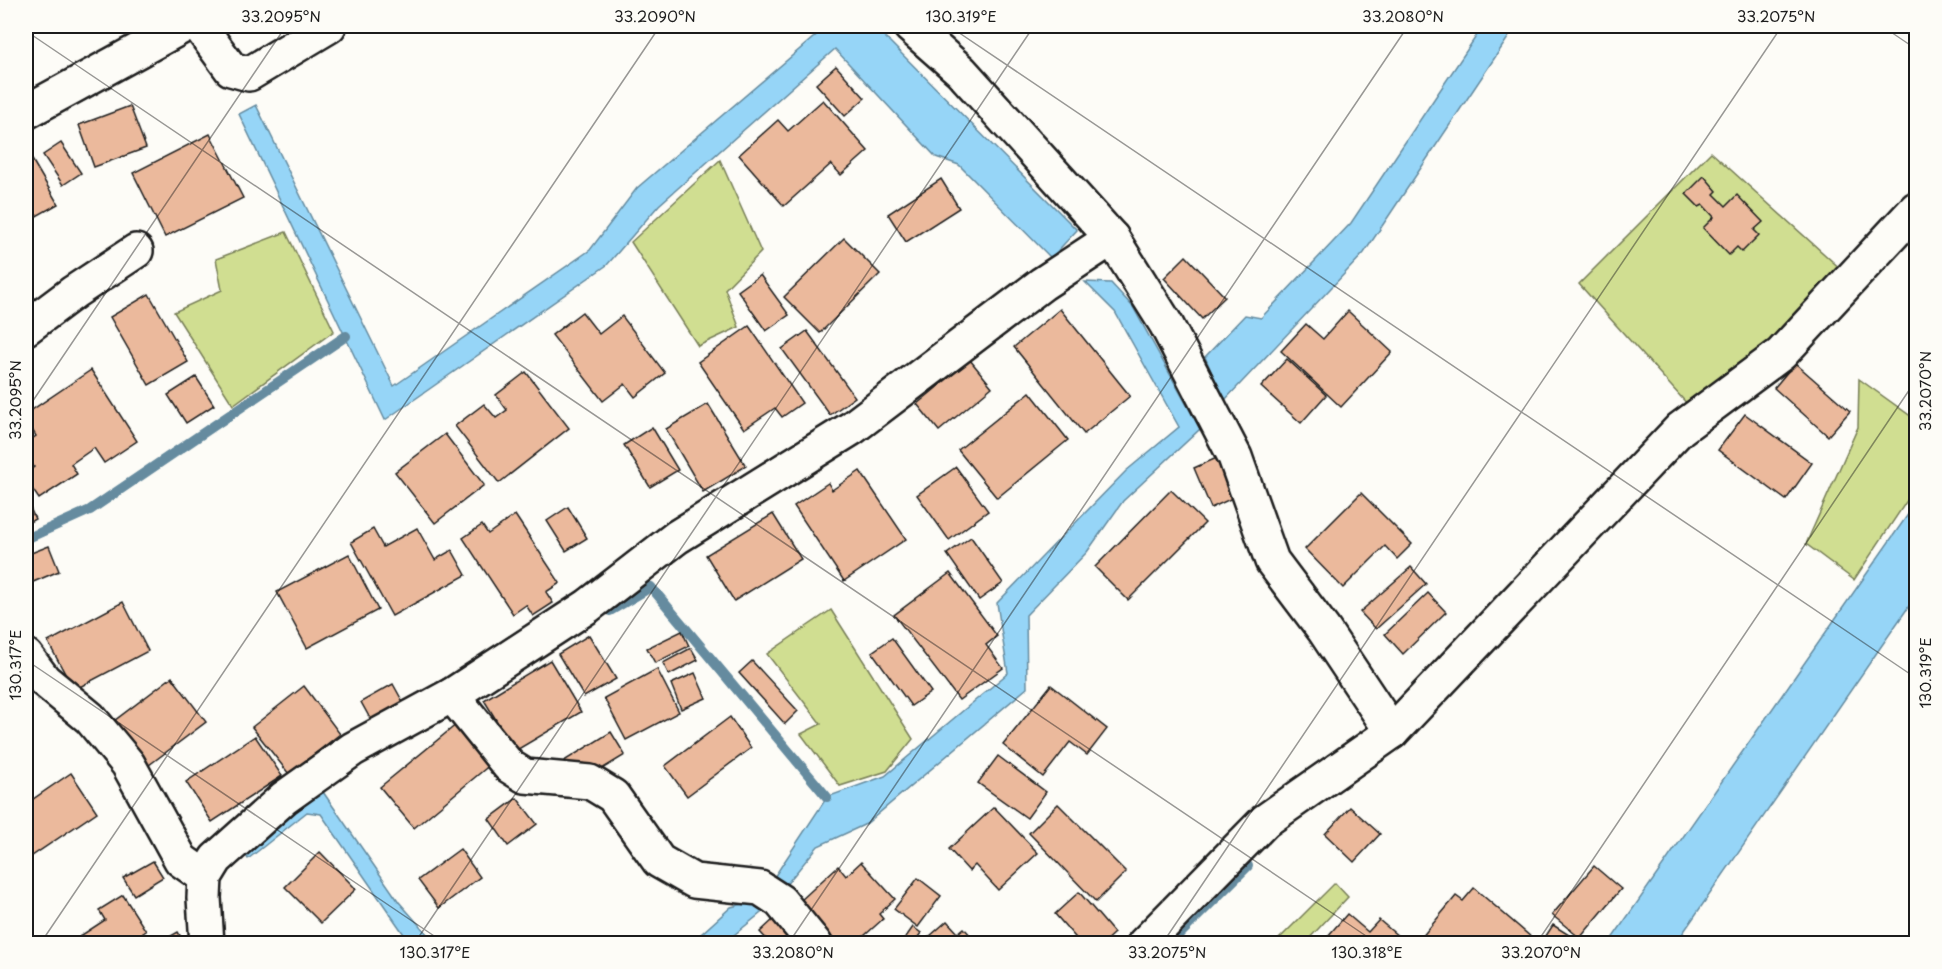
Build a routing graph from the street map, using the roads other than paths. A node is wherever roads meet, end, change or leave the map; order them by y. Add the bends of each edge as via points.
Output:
1 (183, 26) edge
2 (198, 26) edge
3 (329, 26) edge
4 (910, 26) edge
5 (26, 112) edge
6 (1917, 209) edge
7 (1113, 238) junction
8 (136, 251) dead end
9 (26, 328) edge
10 (26, 656) edge
11 (452, 695) junction
12 (1392, 732) junction
13 (205, 877) junction
14 (207, 944) edge
15 (814, 944) edge
16 (1144, 944) edge

1 - 5 street
2 - 3 street via 231,69 249,74
4 - 7 street via 961,71
6 - 12 street via 1780,354 1680,429
7 - 11 street via 1042,284 852,428 677,537 588,606
7 - 12 street via 1166,324 1234,457 1272,561
8 - 9 street
10 - 13 street via 44,680 90,718 128,764 181,860
11 - 13 street via 353,749 284,798 216,859
11 - 15 street via 509,766 525,776 590,782 613,796 658,861 694,881 770,895
12 - 16 street via 1265,821
13 - 14 street

